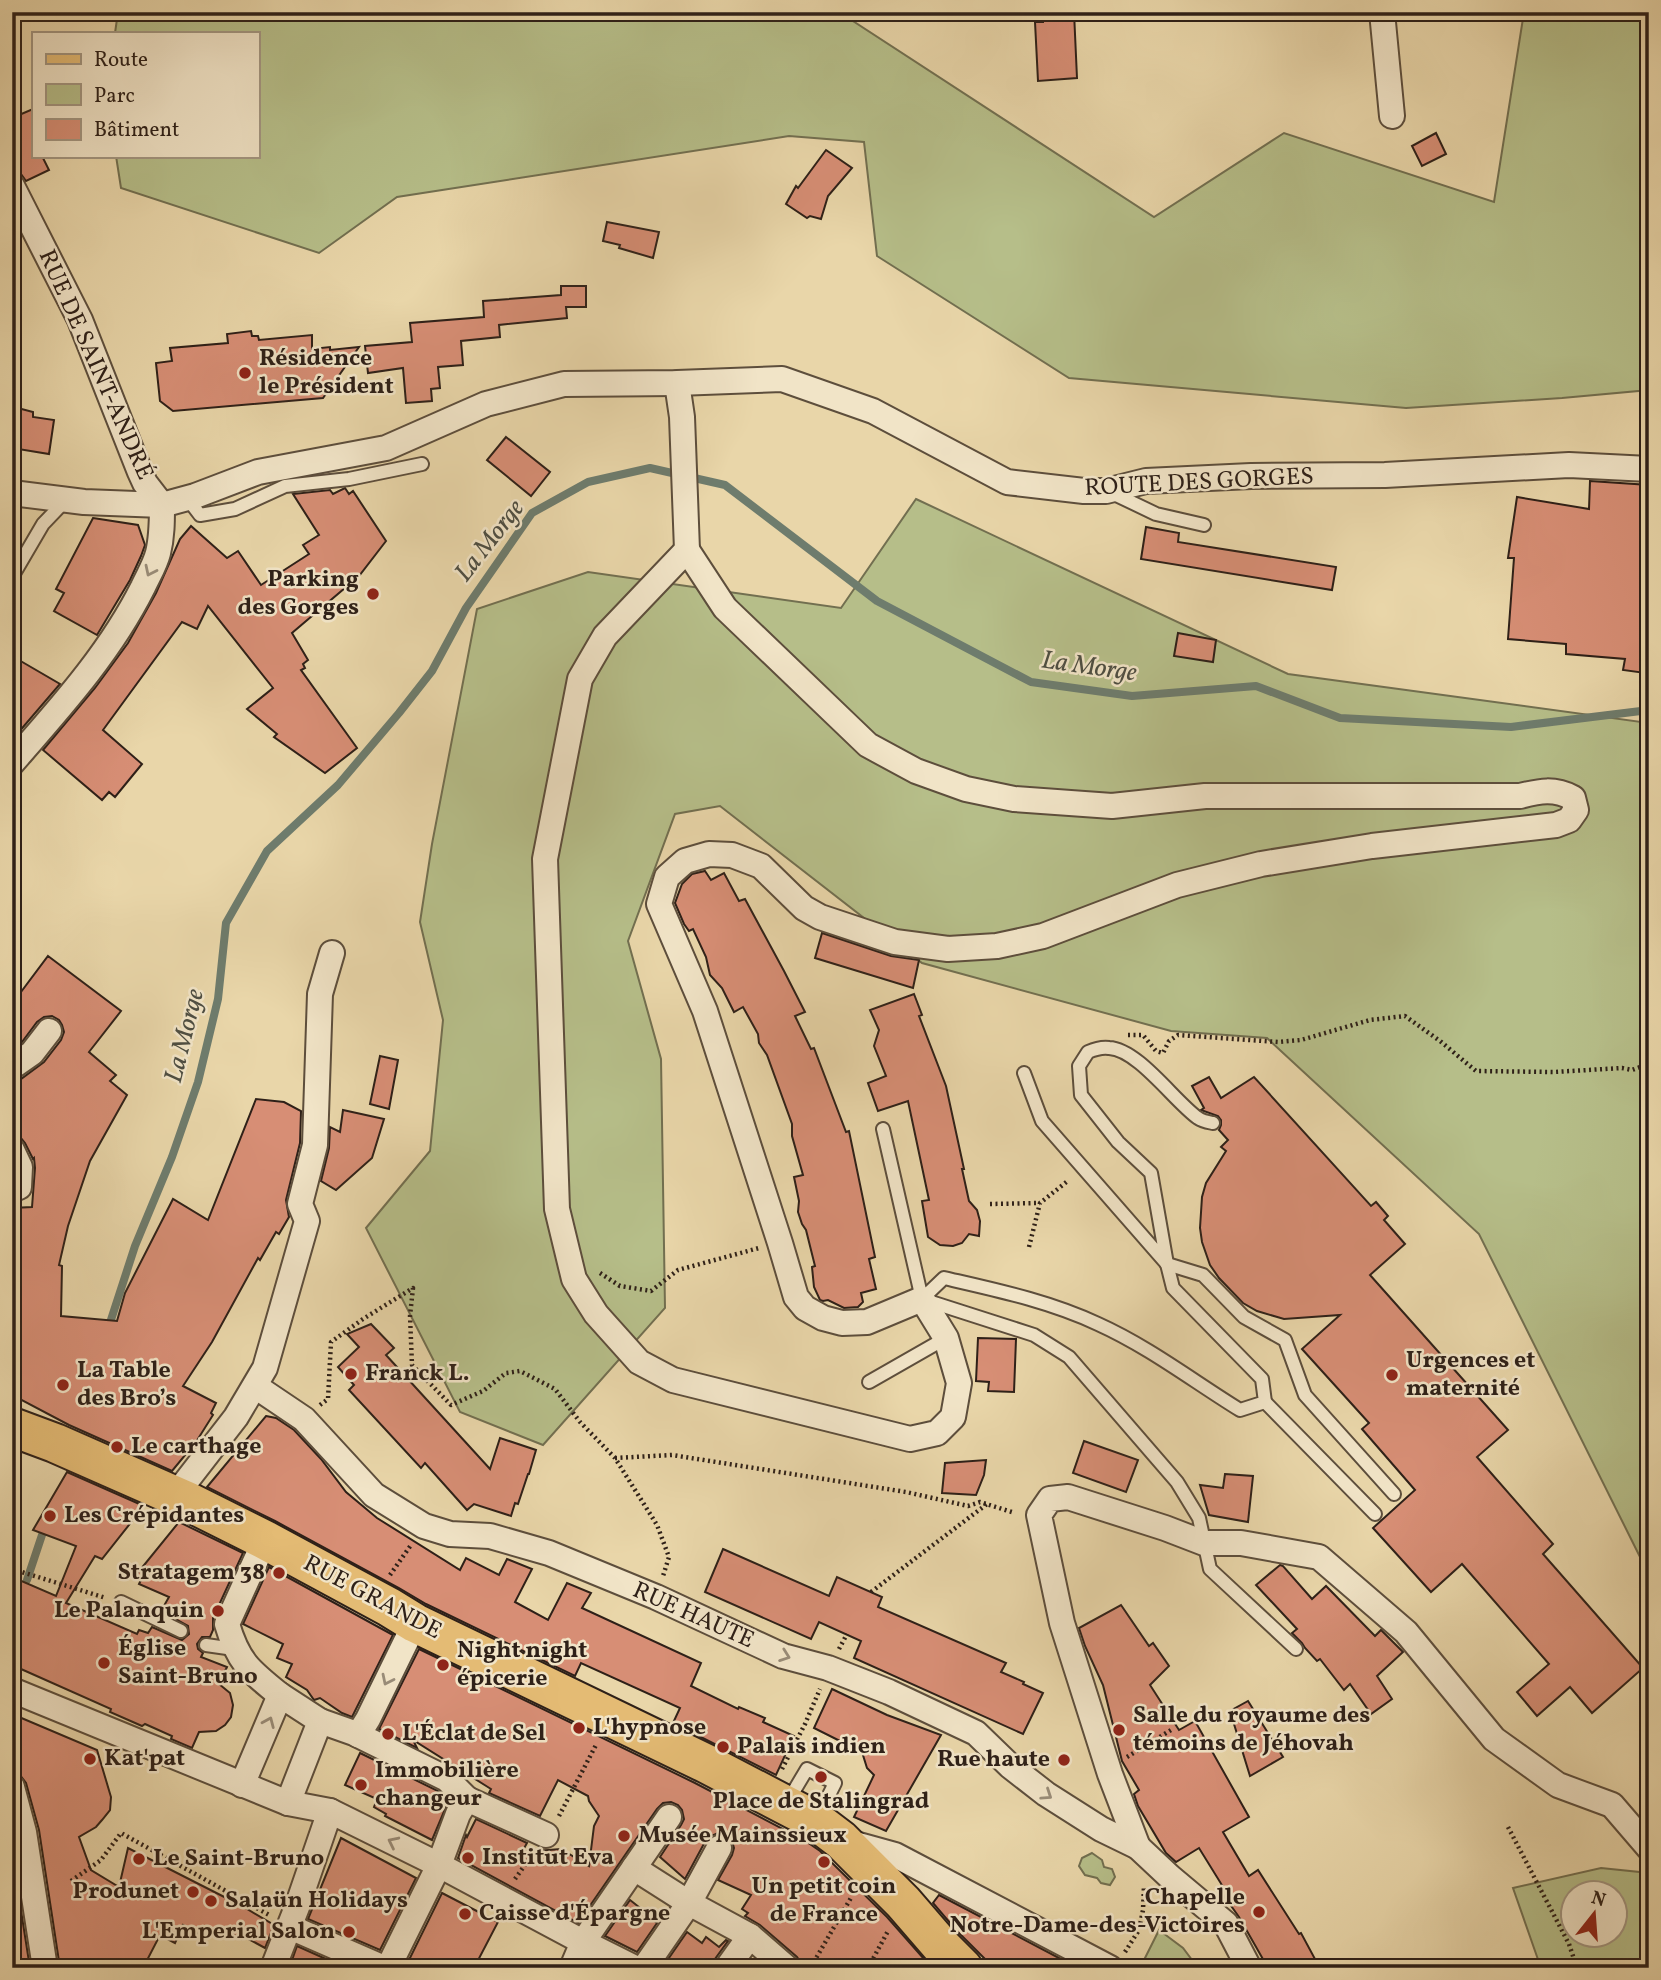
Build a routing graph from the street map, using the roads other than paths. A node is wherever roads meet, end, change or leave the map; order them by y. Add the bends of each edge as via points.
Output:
1 (1382, 12) edge
2 (1392, 116) dead end
3 (12, 186) edge
4 (677, 383) junction
5 (422, 464) dead end
6 (1649, 469) edge
7 (1107, 491) junction
8 (12, 493) edge
9 (187, 499) junction
10 (66, 500) junction
11 (162, 505) junction
12 (1205, 525) dead end
13 (687, 538) junction
14 (12, 577) edge
15 (12, 763) edge
16 (332, 953) dead end
17 (49, 1031) dead end
18 (12, 1066) edge
19 (1024, 1073) dead end
20 (1213, 1123) dead end
21 (883, 1129) dead end
22 (12, 1150) edge
23 (12, 1189) edge
24 (1167, 1264) junction
25 (922, 1299) junction
26 (946, 1338) junction
27 (869, 1382) dead end
28 (255, 1386) junction
29 (1265, 1402) junction
30 (13, 1432) edge
31 (1394, 1494) dead end
32 (174, 1497) junction
33 (1375, 1514) dead end
34 (265, 1540) junction
35 (1204, 1544) junction
36 (121, 1602) road end
37 (415, 1623) junction
38 (181, 1632) dead end
39 (206, 1645) dead end
40 (234, 1649) junction
41 (1296, 1649) dead end
42 (12, 1690) edge
43 (280, 1695) junction
44 (320, 1721) junction
45 (358, 1735) junction
46 (242, 1785) junction
47 (12, 1787) edge
48 (467, 1799) junction
49 (288, 1803) junction
50 (793, 1809) junction
51 (330, 1811) junction
52 (668, 1817) dead end
53 (546, 1835) road end
54 (1132, 1844) junction
55 (719, 1848) dead end
56 (1649, 1848) edge
57 (634, 1868) junction
58 (439, 1877) junction
59 (689, 1903) junction
60 (290, 1927) junction
61 (750, 1936) junction
62 (583, 1942) junction
63 (1117, 1960) edge
64 (566, 1961) edge
65 (45, 1968) edge
66 (273, 1968) edge
67 (386, 1968) edge
68 (635, 1968) edge
69 (644, 1968) edge
70 (727, 1968) edge
71 (787, 1968) edge
72 (963, 1968) edge
73 (1249, 1968) edge

1 - 2 street
3 - 11 street, RUE DE SAINT-ANDRÉ via 80,320 140,472
4 - 7 street, ROUTE DES GORGES via 782,379 873,411 1007,482
4 - 9 street, ROUTE DES GORGES via 564,384 486,404 386,448 258,472
4 - 13 street
5 - 9 lane via 285,486 235,509 200,515
6 - 7 street, ROUTE DES GORGES via 1569,464 1385,475 1251,476 1146,481
7 - 12 lane via 1156,514
8 - 10 street, ROUTE DES GORGES
9 - 11 street, ROUTE DES GORGES
10 - 11 street, ROUTE DES GORGES
10 - 14 lane via 43,524
11 -> 15 street via 158,556 136,601 77,688
13 - 25 street via 725,608 868,745 916,771 966,789 1014,799 1112,806 1205,796 1520,796 1542,790 1573,798 1576,810 1569,820 1556,825 1261,864 1177,885 1042,936 996,946 948,949 895,942 804,908 761,866 732,855 709,854 685,861 667,877 659,904 705,1011 796,1297 822,1318 842,1323 867,1322
13 - 26 street via 605,636 580,679 545,859 557,1209 574,1279 596,1314 639,1362 673,1380 909,1439 937,1433 953,1417 959,1383
16 - 28 street via 320,994 315,1145 300,1205 307,1220 265,1368
17 - 18 street via 32,1053
19 - 24 lane via 1042,1121
20 - 24 lane via 1199,1120 1124,1052 1111,1047 1088,1052 1080,1066 1081,1095 1118,1142 1151,1173
21 - 25 lane
22 - 23 street via 20,1167 19,1187
24 - 29 lane via 1173,1288 1262,1379
24 - 31 lane via 1203,1275 1244,1317 1285,1340 1305,1395
25 - 26 street
25 - 29 lane via 944,1278 1035,1300 1098,1323 1240,1410
25 - 35 lane via 1034,1335 1069,1357 1177,1482 1199,1518
26 - 27 lane
28 - 32 street
28 -> 54 street, RUE HAUTE via 303,1419 374,1494 424,1526 450,1534 490,1536 549,1553 783,1656 889,1692 976,1733 1046,1794
29 - 33 lane
30 - 32 main road, RUE GRANDE via 67,1448
32 - 34 main road, RUE GRANDE
34 - 37 main road, RUE GRANDE
34 - 40 street via 227,1624
35 - 41 lane via 1210,1569
35 - 54 street via 1069,1497 1050,1499 1039,1515 1062,1623
35 - 56 street via 1241,1543 1319,1557 1406,1632 1493,1739 1558,1785 1612,1805
36 - 38 lane
37 -> 45 street
37 - 50 main road, RUE GRANDE
39 - 40 lane
40 - 43 street
42 - 46 street
43 - 44 street
46 -> 43 street
44 - 45 street
44 - 49 street
45 - 48 street via 447,1779
46 - 49 street
47 - 65 street via 24,1832
48 - 53 street
48 - 58 street
49 - 51 street
50 - 63 street
50 - 72 main road, RUE GRANDE via 903,1902
58 -> 51 street
51 - 60 street
52 - 57 street
54 - 73 street via 1226,1924
55 - 59 street
57 - 59 street
57 - 62 street
58 - 62 street via 502,1899
58 - 67 street
59 - 61 street
59 - 69 street
60 - 66 street
60 - 67 street
61 - 70 street
61 - 71 street
62 - 64 street
62 - 68 street

